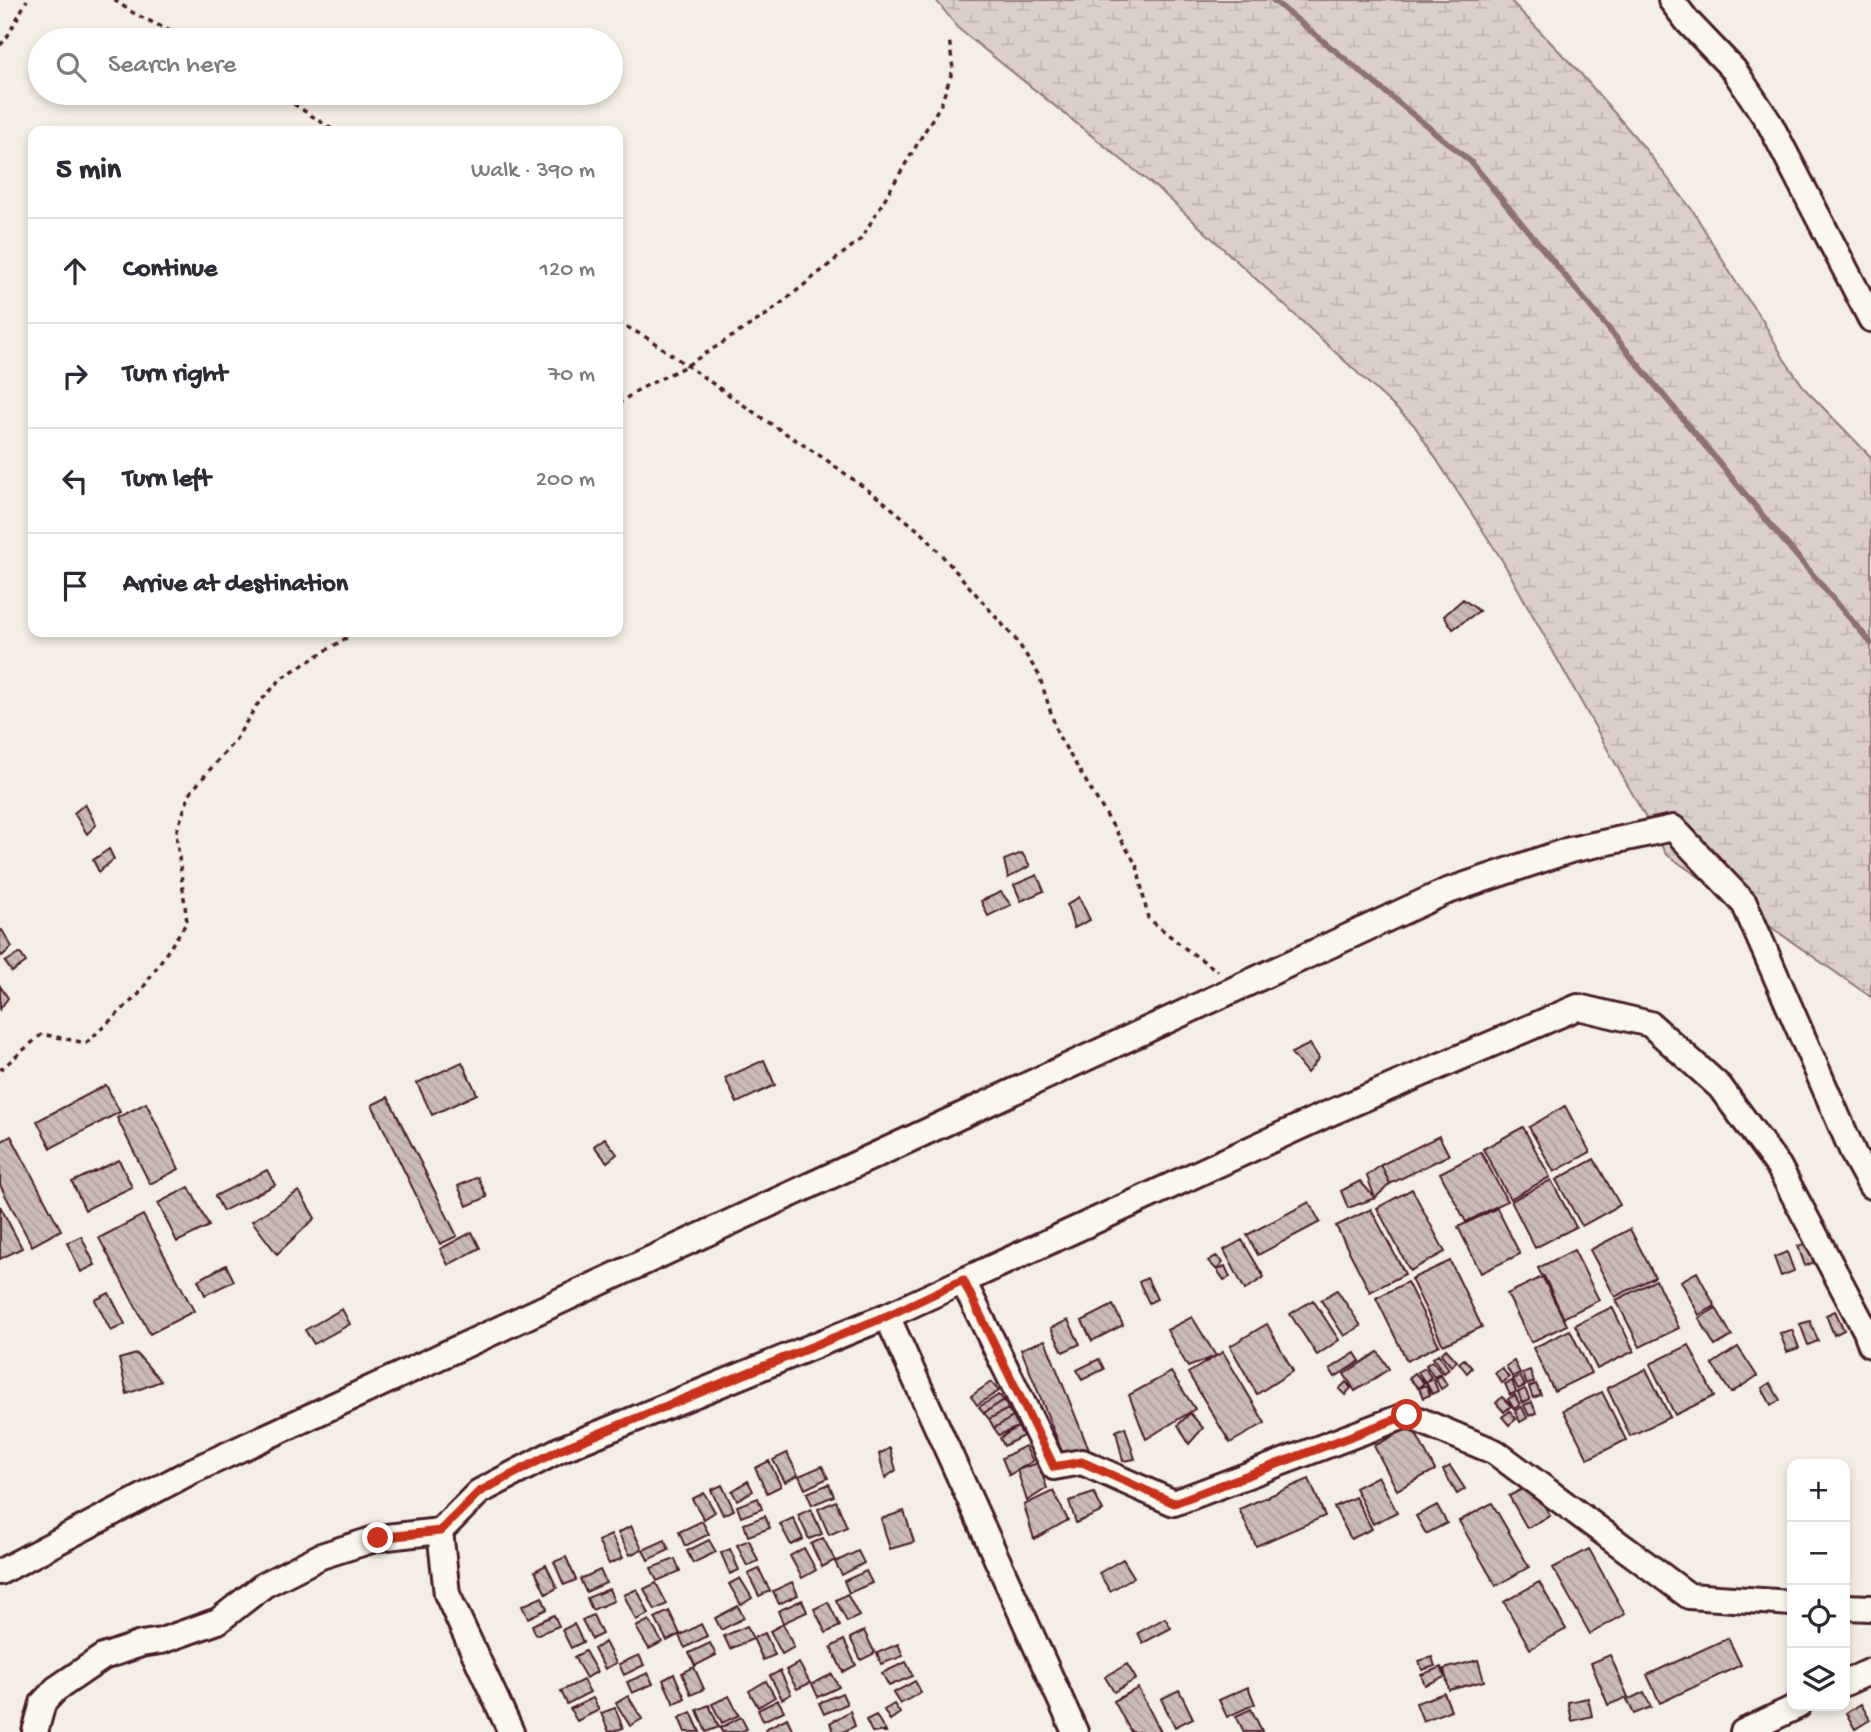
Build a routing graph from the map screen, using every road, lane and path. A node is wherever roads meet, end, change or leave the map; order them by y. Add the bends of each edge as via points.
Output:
1 (27, 0) edge
2 (114, 0) edge
3 (1671, 0) edge
4 (165, 28) edge
5 (949, 38) dead end
6 (0, 45) edge
7 (295, 105) edge
8 (327, 126) edge
9 (1871, 319) edge
10 (623, 325) edge
11 (686, 366) junction
12 (623, 400) edge
13 (348, 637) edge
14 (1240, 987) junction
15 (0, 1069) edge
16 (1871, 1186) edge
17 (963, 1280) junction
18 (887, 1316) junction
19 (1871, 1345) edge
20 (440, 1531) junction
21 (0, 1572) edge
22 (1787, 1603) edge
23 (1850, 1607) edge
24 (1871, 1608) edge
25 (1871, 1671) edge
26 (1850, 1681) edge
27 (1787, 1711) edge
28 (35, 1732) edge
29 (511, 1732) edge
30 (1075, 1732) edge
31 (1743, 1732) edge

1 - 6 path
2 - 4 path
3 - 9 street via 1734,70 1770,124
5 - 11 path via 953,69 941,104 861,239 769,313
7 - 8 path
10 - 11 path
11 - 12 path
11 - 14 path via 864,487 924,535 1017,641 1039,675 1058,735 1137,866 1148,918
13 - 15 path via 283,677 190,793 176,833 187,922 139,993 86,1043 42,1034
14 - 16 street via 1445,892 1570,850 1673,828 1744,904
14 - 21 street via 190,1472
17 - 18 street
17 - 19 street via 1323,1116 1578,1007 1650,1024 1720,1087 1779,1167
17 - 22 street via 1054,1467 1082,1462 1174,1503 1407,1415 1495,1452 1689,1596
18 - 20 street via 559,1450 479,1492
18 - 30 street
20 - 28 street via 378,1538 321,1556 264,1585 218,1621 103,1657 43,1703
20 - 29 street via 447,1594
23 - 24 street
25 - 26 street
27 - 31 street

